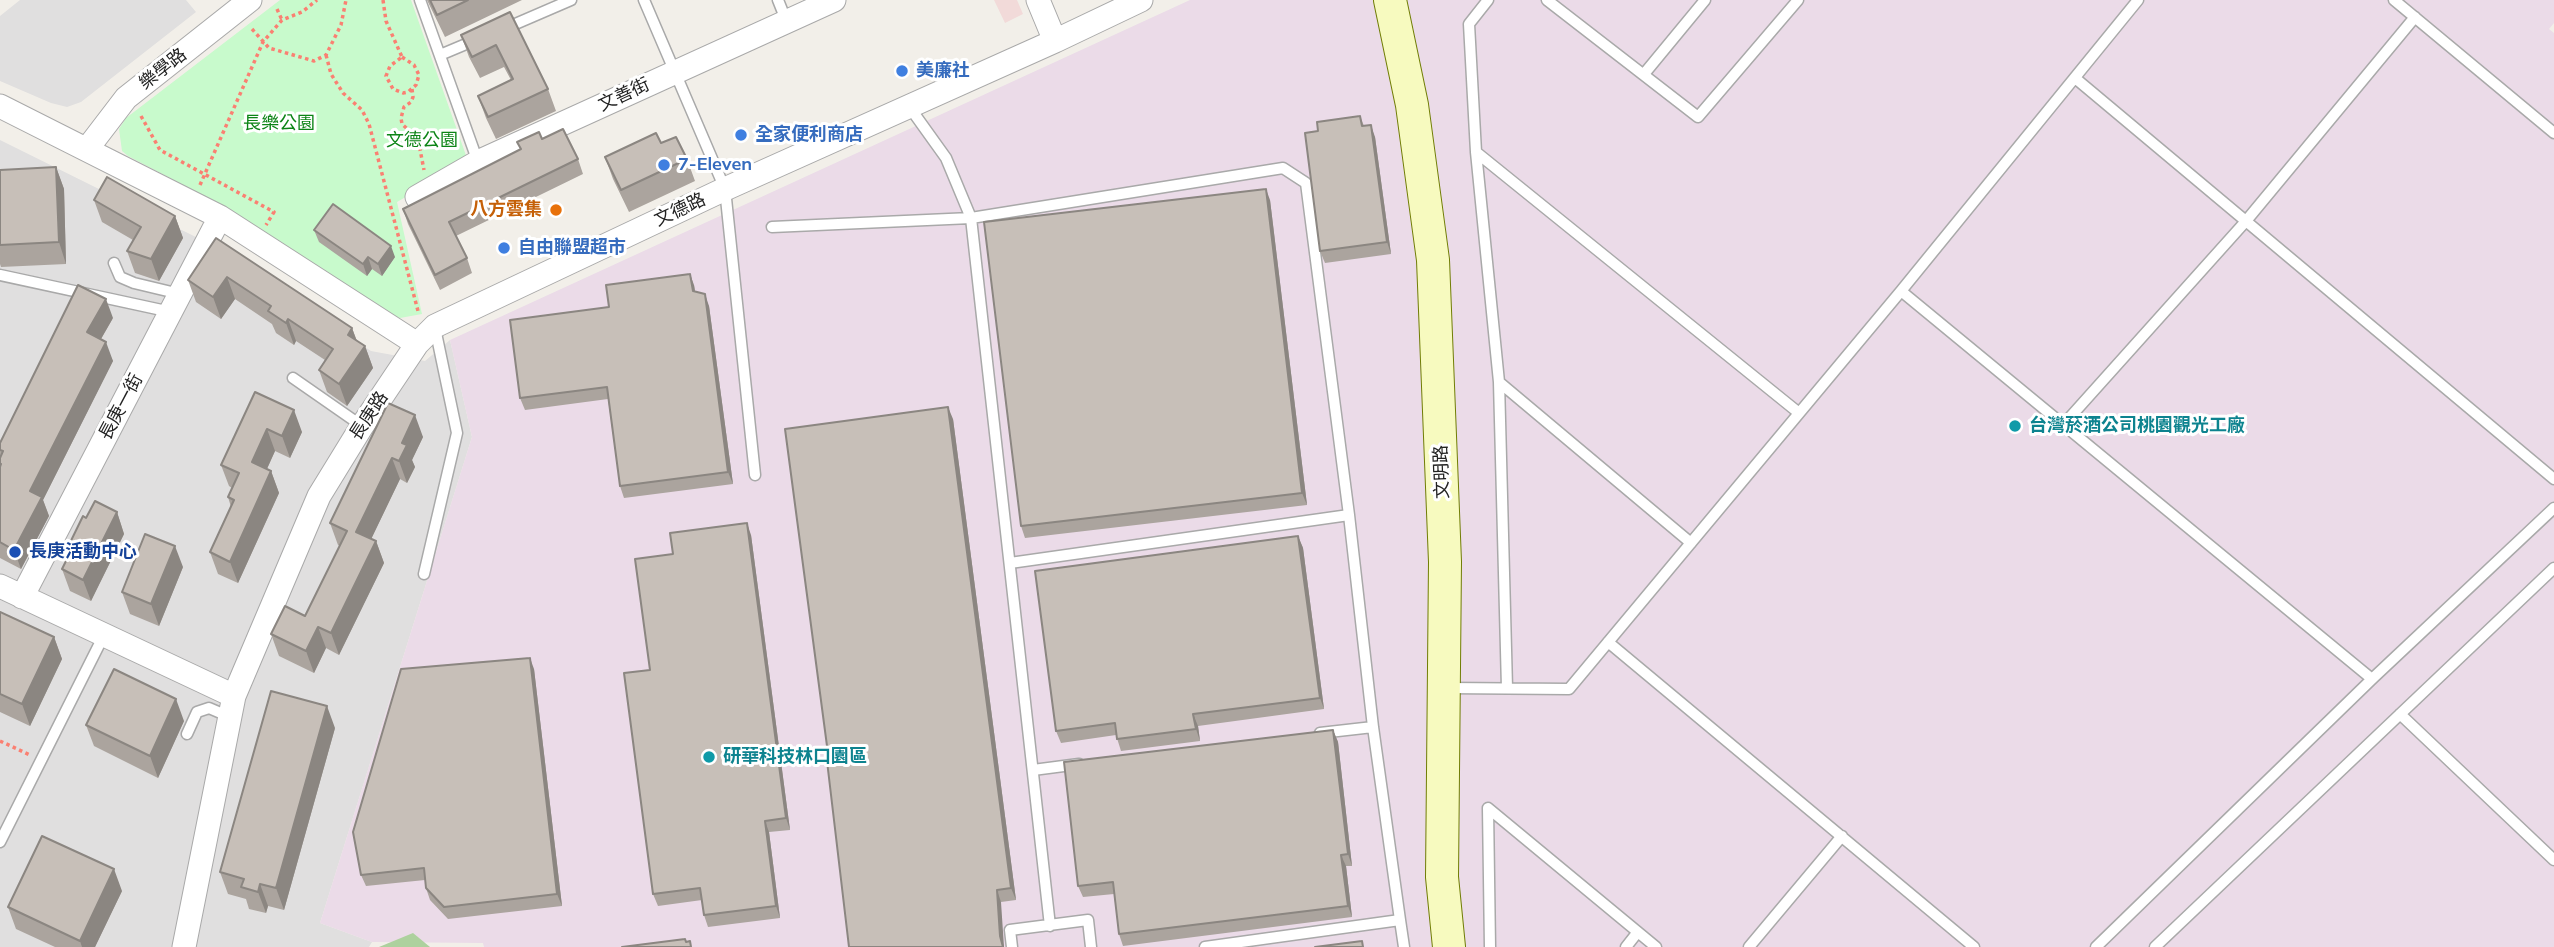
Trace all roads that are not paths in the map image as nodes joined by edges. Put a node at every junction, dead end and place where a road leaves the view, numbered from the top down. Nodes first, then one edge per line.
1 (250, 0) edge
2 (420, 0) edge
3 (571, 0) edge
4 (644, 0) edge
5 (834, 0) edge
6 (1038, 0) edge
7 (1141, 0) edge
8 (1390, 0) edge
9 (1488, 0) edge
10 (1547, 0) edge
11 (1705, 0) edge
12 (1798, 0) edge
13 (2138, 0) edge
14 (2394, 0) edge
15 (782, 10) edge
16 (2414, 17) junction
17 (499, 30) edge
18 (487, 35) edge
19 (1055, 41) junction
20 (440, 55) junction
21 (674, 72) junction
22 (1644, 74) junction
23 (2075, 78) junction
24 (908, 105) junction
25 (0, 106) edge
26 (2554, 133) edge
27 (87, 149) junction
28 (1476, 152) junction
29 (478, 162) junction
30 (725, 189) junction
31 (425, 192) road end
32 (220, 217) junction
33 (971, 218) junction
34 (2246, 221) junction
35 (772, 228) dead end
36 (114, 263) dead end
37 (0, 275) edge
38 (1901, 291) junction
39 (176, 303) junction
40 (426, 318) junction
41 (416, 344) junction
42 (293, 378) dead end
43 (1499, 382) junction
44 (1799, 413) junction
45 (2063, 425) junction
46 (362, 426) junction
47 (755, 475) dead end
48 (2554, 480) edge
49 (2554, 508) edge
50 (1349, 515) junction
51 (1691, 543) junction
52 (1010, 563) junction
53 (2554, 568) edge
54 (424, 575) dead end
55 (0, 586) edge
56 (22, 597) junction
57 (104, 635) junction
58 (1608, 642) junction
59 (2372, 679) junction
60 (1444, 688) junction
61 (1507, 688) junction
62 (232, 707) junction
63 (2400, 714) junction
64 (1373, 727) junction
65 (187, 733) dead end
66 (1305, 735) edge
67 (1088, 763) edge
68 (1033, 769) junction
69 (1842, 836) junction
70 (0, 842) edge
71 (2554, 860) edge
72 (1400, 920) junction
73 (1050, 926) junction
74 (1637, 933) junction
75 (184, 947) edge
76 (1012, 947) edge
77 (1091, 947) edge
78 (1205, 947) edge
79 (1404, 947) edge
80 (1449, 947) edge
81 (1490, 947) edge
82 (1626, 947) edge
83 (1656, 947) edge
84 (1749, 947) edge
85 (1974, 947) edge
86 (2096, 947) edge
87 (2155, 947) edge

1 - 27 street, 樂學路
2 - 20 lane
3 - 17 lane
4 - 21 lane
5 - 15 street, 文善街
6 - 19 street
7 - 19 street, 文德路
8 - 60 street, 文明路
9 - 28 lane
10 - 22 lane
11 - 22 lane
12 - 22 lane
13 - 23 lane
14 - 16 lane
15 - 21 street, 文善街
16 - 26 lane
16 - 34 lane
18 - 20 lane
19 - 24 street, 文德路
20 - 29 lane
21 - 29 street, 文善街
21 - 30 lane
23 - 34 lane
23 - 38 lane
24 - 30 street, 文德路
24 - 33 lane
25 - 27 street
27 - 32 street
28 - 43 lane
28 - 44 lane
29 - 31 street, 文善街
30 - 40 street, 文德路
30 - 47 lane
32 - 39 street, 長庚一街
32 - 41 street
33 - 35 lane
33 - 50 lane
33 - 52 lane
34 - 45 lane
34 - 48 lane
36 - 39 lane
37 - 39 lane
38 - 44 lane
38 - 45 lane
39 - 56 street, 長庚一街
40 - 41 street, 文德路
40 - 54 lane
41 - 46 street, 長庚路
42 - 46 lane
43 - 51 lane
43 - 61 lane
44 - 51 lane
45 - 59 lane
46 - 62 street, 長庚路
49 - 59 lane
50 - 52 lane
50 - 64 lane
51 - 58 lane
52 - 68 lane
53 - 63 lane
55 - 56 street
56 - 57 street
57 - 62 street
57 - 70 lane
58 - 61 lane
58 - 69 lane
59 - 86 lane
60 - 61 lane
60 - 80 street, 文明路
62 - 65 lane
62 - 75 street, 長庚路
63 - 71 lane
63 - 87 lane
64 - 66 lane
64 - 72 lane
67 - 68 lane
68 - 73 lane
69 - 84 lane
69 - 85 lane
72 - 78 lane
72 - 79 lane
73 - 76 lane
73 - 77 lane
74 - 81 lane
74 - 82 lane
74 - 83 lane

